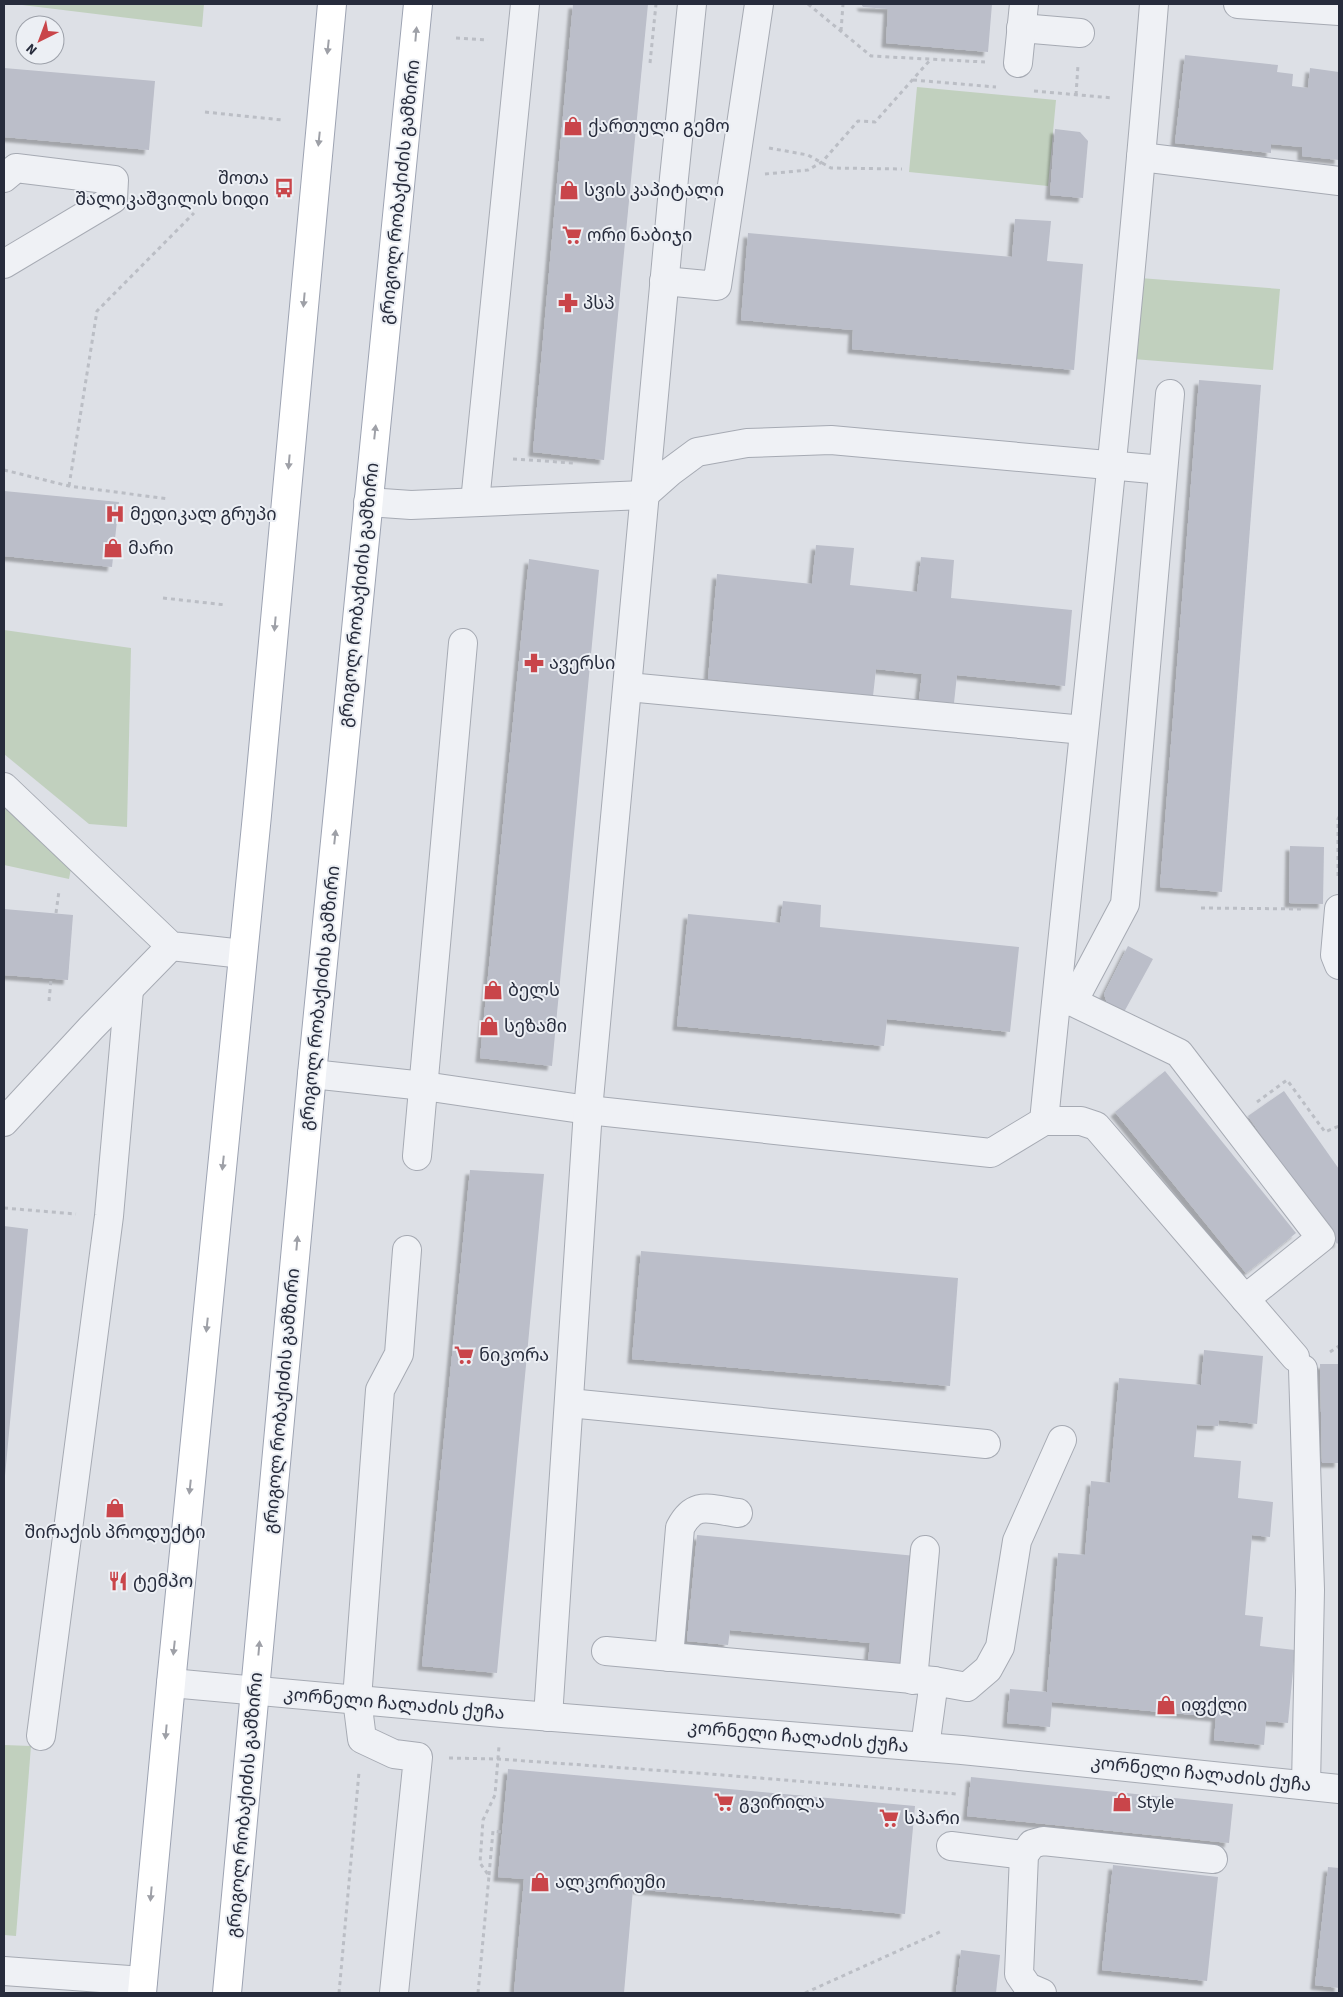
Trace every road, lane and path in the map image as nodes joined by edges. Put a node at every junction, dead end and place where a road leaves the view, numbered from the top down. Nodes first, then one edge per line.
1 (332, 4) edge
2 (418, 4) edge
3 (525, 4) edge
4 (692, 4) edge
5 (759, 4) edge
6 (808, 4) edge
7 (843, 4) edge
8 (1154, 4) edge
9 (1238, 4) edge
10 (1339, 11) edge
11 (1022, 16) edge
12 (841, 31) junction
13 (1080, 33) dead end
14 (931, 59) junction
15 (1018, 63) joint
16 (204, 112) dead end
17 (282, 120) dead end
18 (738, 142) junction
19 (1141, 157) junction
20 (822, 162) junction
21 (902, 169) dead end
22 (733, 177) junction
23 (4, 178) edge
24 (1339, 181) edge
25 (194, 213) dead end
26 (4, 264) edge
27 (664, 282) junction
28 (1170, 394) dead end
29 (479, 457) junction
30 (575, 463) dead end
31 (1111, 465) junction
32 (4, 470) edge
33 (1163, 470) junction
34 (69, 486) junction
35 (644, 495) junction
36 (169, 499) dead end
37 (368, 502) junction
38 (475, 502) junction
39 (163, 598) dead end
40 (226, 605) dead end
41 (463, 643) dead end
42 (628, 687) junction
43 (1084, 730) junction
44 (4, 787) edge
45 (1339, 817) edge
46 (59, 891) dead end
47 (1201, 908) dead end
48 (1298, 908) dead end
49 (1339, 910) edge
50 (56, 913) dead end
51 (171, 946) junction
52 (243, 954) junction
53 (1339, 965) edge
54 (51, 979) dead end
55 (129, 990) junction
56 (48, 1001) dead end
57 (1065, 1001) junction
58 (312, 1074) junction
59 (424, 1086) junction
60 (588, 1110) junction
61 (8, 1111) edge
62 (1231, 1120) junction
63 (1044, 1121) junction
64 (1339, 1126) edge
65 (417, 1156) dead end
66 (4, 1208) edge
67 (109, 1216) junction
68 (407, 1250) dead end
69 (1245, 1299) junction
70 (569, 1404) junction
71 (1062, 1440) dead end
72 (986, 1444) dead end
73 (738, 1513) dead end
74 (925, 1550) dead end
75 (606, 1651) dead end
76 (669, 1657) junction
77 (923, 1680) junction
78 (171, 1683) junction
79 (255, 1692) junction
80 (357, 1699) junction
81 (502, 1713) junction
82 (548, 1717) junction
83 (41, 1736) dead end
84 (362, 1739) junction
85 (925, 1747) junction
86 (418, 1757) junction
87 (498, 1759) junction
88 (1306, 1785) junction
89 (1339, 1789) edge
90 (957, 1794) dead end
91 (502, 1832) dead end
92 (951, 1846) dead end
93 (1024, 1855) junction
94 (1213, 1859) dead end
95 (489, 1876) junction
96 (942, 1931) dead end
97 (4, 1971) edge
98 (142, 1987) edge
99 (227, 1993) edge
100 (340, 1993) edge
101 (394, 1993) edge
102 (478, 1993) edge
103 (805, 1993) edge
104 (1042, 1993) edge

1 -> 52 main road
37 -> 2 main road, გრიგოლ რობაქიძის გამზირი
3 - 29 street
4 - 27 street
5 - 18 street
6 - 12 path
7 - 12 path
8 - 19 street
9 - 10 street
11 - 13 street
11 - 15 street
12 - 14 path
14 - 15 path
14 - 20 path
16 - 17 path
18 - 20 path
18 - 22 street
19 - 24 street
19 - 31 street
20 - 21 path
20 - 22 path
22 - 27 street
23 - 26 street
25 - 34 path
27 - 35 street
28 - 33 street
29 - 30 path
29 - 38 street
31 - 33 street
31 - 35 street
31 - 43 street
32 - 34 path
33 - 57 street
34 - 36 path
35 - 38 street
35 - 42 street
37 - 38 street
58 -> 37 main road, გრიგოლ რობაქიძის გამზირი
39 - 40 path
41 - 59 street
42 - 43 street
42 - 60 street
43 - 57 street
44 - 51 street
45 - 49 path
46 - 50 path
47 - 48 path
49 - 53 street
51 - 52 street
51 - 55 street
52 -> 78 main road
54 - 56 path
55 - 61 street
55 - 67 street
57 - 62 street
57 - 63 street
58 - 59 street
79 -> 58 main road, გრიგოლ რობაქიძის გამზირი
59 - 60 street
59 - 65 street
60 - 63 street
60 - 70 street
62 - 64 path
62 - 69 street
63 - 69 street
66 - 67 path
67 - 83 street
68 - 80 street
69 - 88 street
70 - 72 street
70 - 82 street
71 - 77 street
73 - 76 street
74 - 77 street
75 - 76 street
76 - 77 street
77 - 85 street
78 - 79 street, კორნელი ჩალაძის ქუჩა
78 -> 98 main road
79 - 80 street, კორნელი ჩალაძის ქუჩა
79 - 99 main road, გრიგოლ რობაქიძის გამზირი
80 - 81 street, კორნელი ჩალაძის ქუჩა
80 - 84 street
81 - 82 street, კორნელი ჩალაძის ქუჩა
81 - 87 path
82 - 85 street, კორნელი ჩალაძის ქუჩა
84 - 86 street
84 - 100 path
85 - 88 street, კორნელი ჩალაძის ქუჩა
86 - 87 path
86 - 101 street
87 - 90 path
87 - 95 path
88 - 89 street, კორნელი ჩალაძის ქუჩა
91 - 95 path
92 - 93 street
93 - 94 street
93 - 104 street
95 - 102 path
96 - 103 path
97 - 98 street

